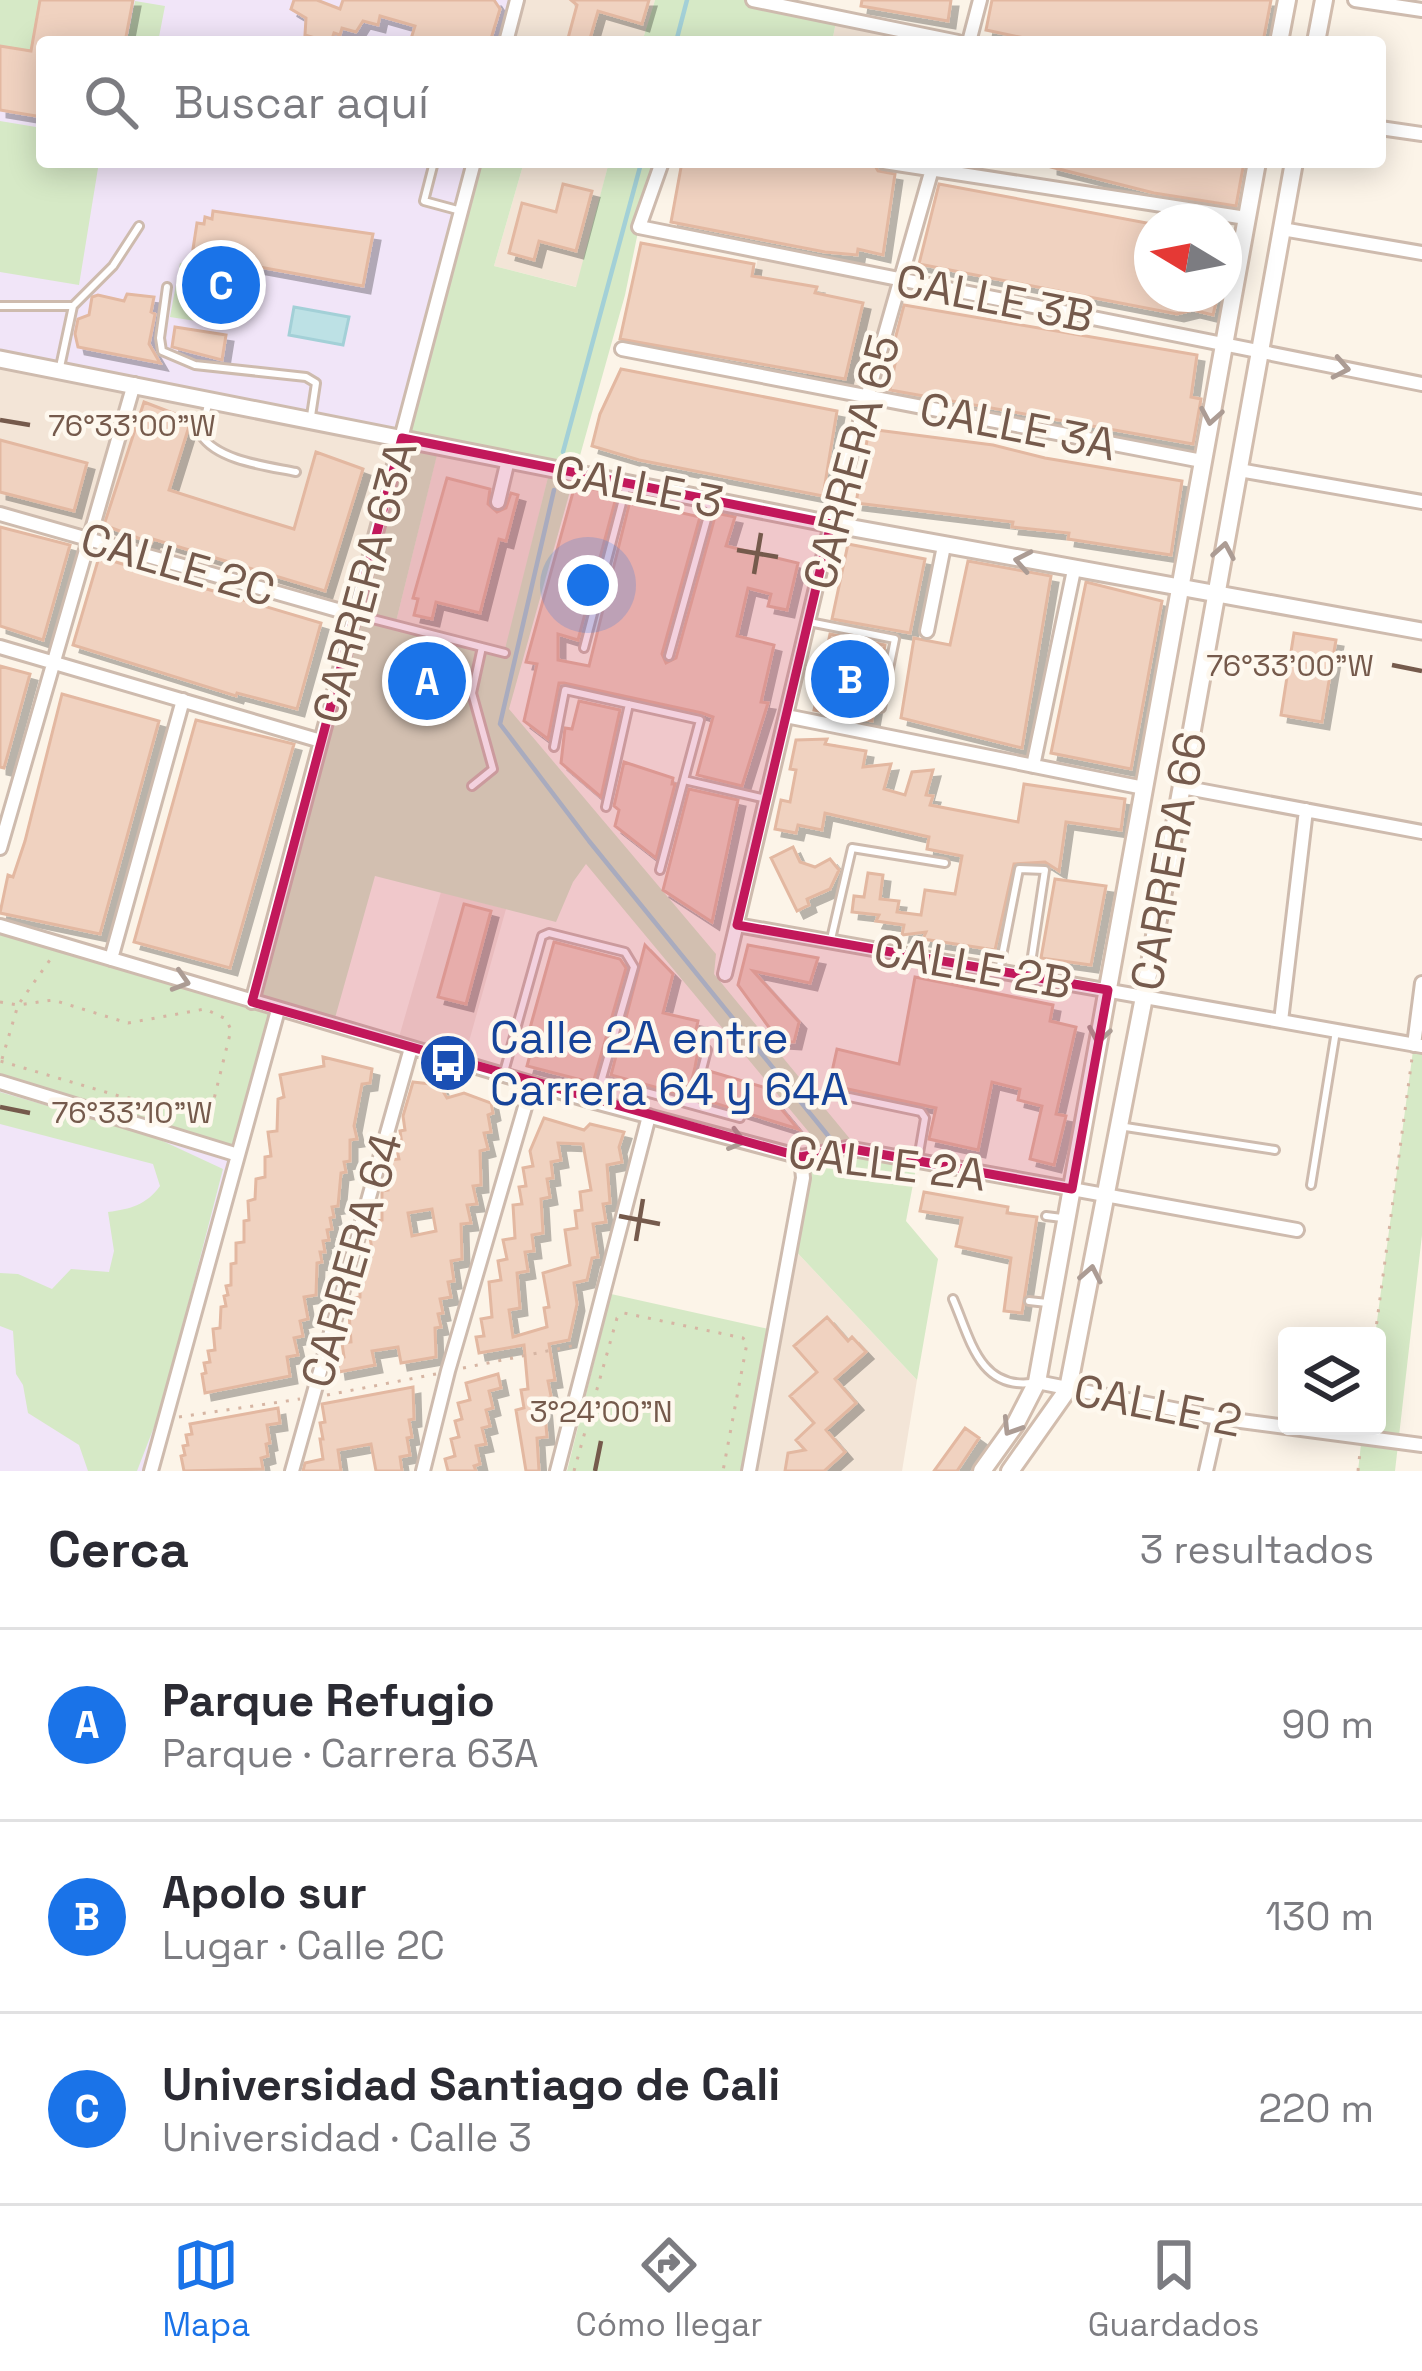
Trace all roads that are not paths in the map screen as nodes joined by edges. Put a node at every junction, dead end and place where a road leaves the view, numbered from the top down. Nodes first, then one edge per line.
1 (517, 0) edge
2 (753, 0) edge
3 (980, 0) edge
4 (1287, 0) edge
5 (1324, 0) edge
6 (1355, 0) edge
7 (1422, 9) edge
8 (508, 36) edge
9 (929, 36) edge
10 (970, 36) edge
11 (1280, 36) edge
12 (1317, 36) edge
13 (1386, 129) edge
14 (1422, 134) edge
15 (432, 168) edge
16 (472, 168) edge
17 (660, 168) edge
18 (933, 168) edge
19 (939, 168) edge
20 (1256, 168) edge
21 (1293, 168) edge
22 (461, 211) junction
23 (1246, 218) junction
24 (139, 226) dead end
25 (1282, 230) junction
26 (1422, 253) edge
27 (901, 279) junction
28 (167, 287) dead end
29 (73, 305) junction
30 (0, 306) edge
31 (1224, 344) junction
32 (622, 349) dead end
33 (1260, 352) junction
34 (0, 359) edge
35 (59, 370) junction
36 (134, 383) junction
37 (1422, 384) edge
38 (867, 397) junction
39 (209, 399) junction
40 (310, 420) junction
41 (402, 439) junction
42 (508, 460) junction
43 (1202, 461) junction
44 (1239, 470) junction
45 (296, 472) dead end
46 (627, 484) junction
47 (712, 501) junction
48 (497, 502) dead end
49 (1422, 502) edge
50 (0, 514) edge
51 (830, 524) junction
52 (89, 539) junction
53 (944, 546) junction
54 (1074, 570) junction
55 (1180, 589) junction
56 (1216, 596) junction
57 (355, 615) junction
58 (809, 622) junction
59 (927, 631) dead end
60 (1422, 631) edge
61 (0, 647) edge
62 (482, 647) junction
63 (584, 648) dead end
64 (505, 653) dead end
65 (669, 656) dead end
66 (55, 663) junction
67 (183, 700) junction
68 (629, 704) junction
69 (880, 708) dead end
70 (786, 716) junction
71 (321, 741) junction
72 (554, 747) dead end
73 (1033, 766) junction
74 (684, 780) junction
75 (472, 786) dead end
76 (1182, 787) junction
77 (1144, 788) junction
78 (766, 800) junction
79 (606, 807) dead end
80 (1306, 810) junction
81 (1422, 832) edge
82 (0, 848) edge
83 (945, 863) dead end
84 (660, 870) dead end
85 (736, 925) junction
86 (0, 926) edge
87 (830, 941) junction
88 (111, 959) junction
89 (999, 971) junction
90 (725, 974) dead end
91 (1029, 976) junction
92 (1422, 983) edge
93 (1108, 990) junction
94 (1144, 997) junction
95 (252, 1002) junction
96 (278, 1010) junction
97 (1281, 1021) junction
98 (1336, 1031) junction
99 (1418, 1045) edge
100 (411, 1048) junction
101 (707, 1050) dead end
102 (503, 1075) junction
103 (602, 1080) junction
104 (0, 1082) edge
105 (532, 1083) junction
106 (849, 1097) dead end
107 (595, 1102) junction
108 (693, 1104) junction
109 (649, 1116) junction
110 (740, 1118) dead end
111 (1119, 1126) junction
112 (1276, 1150) dead end
113 (238, 1155) junction
114 (800, 1157) junction
115 (917, 1162) junction
116 (1311, 1185) dead end
117 (1072, 1190) junction
118 (1106, 1196) junction
119 (1046, 1216) dead end
120 (1066, 1219) junction
121 (1297, 1230) dead end
122 (953, 1299) dead end
123 (1029, 1301) dead end
124 (1051, 1304) junction
125 (1037, 1382) junction
126 (1069, 1389) junction
127 (1218, 1418) junction
128 (1422, 1445) edge
129 (151, 1471) edge
130 (292, 1471) edge
131 (423, 1471) edge
132 (557, 1471) edge
133 (749, 1471) edge
134 (982, 1471) edge
135 (1010, 1471) edge
136 (1206, 1471) edge

1 - 8 street
2 - 9 street
3 - 10 street
4 - 11 main road
5 - 12 main road
6 - 7 street
13 - 14 street
15 - 22 lane
16 - 22 street, CARRERA 63A
17 - 27 street, CALLE 3B
18 - 27 street, CARRERA 65
19 - 23 street
20 - 23 main road, CARRERA 66
21 - 25 main road, CARRERA 66
22 - 41 street, CARRERA 63A
23 - 31 main road, CARRERA 66
24 - 29 lane
25 - 26 street
25 - 33 main road, CARRERA 66
27 - 31 street, CALLE 3B
27 - 38 street, CARRERA 65
28 - 40 lane
29 - 30 lane
29 - 35 lane
31 - 33 street, CALLE 3B
31 -> 43 main road, CARRERA 66
32 - 38 street, CALLE 3A
33 -> 37 street, CALLE 3B
33 - 44 main road, CARRERA 66
34 - 35 street, CALLE 3
35 - 36 street, CALLE 3
36 - 39 street, CALLE 3
36 - 52 street
38 - 43 street, CALLE 3A
38 - 51 street, CARRERA 65
39 - 40 street, CALLE 3
39 - 45 lane
40 - 41 street, CALLE 3
41 - 42 street, CALLE 3
41 - 57 street, CARRERA 63A
42 - 46 street, CALLE 3
42 - 48 street
43 - 55 main road, CARRERA 66
44 - 49 street
56 -> 44 main road, CARRERA 66
46 - 47 street, CALLE 3
46 - 63 lane
47 - 51 street, CALLE 3
47 - 65 lane
50 - 52 street, CALLE 2C
51 - 53 street, CALLE 3
51 - 58 street, CARRERA 65
52 - 57 street, CALLE 2C
52 - 66 street
54 -> 53 street, CALLE 3
53 - 59 street
54 - 55 street, CALLE 3
54 - 73 street
55 - 56 street, CALLE 3
55 - 77 main road, CARRERA 66
56 - 60 street, CALLE 3
56 - 76 main road, CARRERA 66
57 - 62 lane
57 - 71 street, CARRERA 63A
58 - 69 lane
58 - 70 street, CARRERA 65
61 - 66 street
62 - 64 lane
62 - 75 lane
66 - 67 street
66 - 82 street
67 - 71 street
67 - 88 street
68 - 72 lane
68 - 74 lane
68 - 79 lane
70 - 73 street
70 - 78 street, CARRERA 65
71 - 95 street, CARRERA 63A
73 - 77 street
74 - 78 lane
74 - 84 lane
76 - 80 street
76 - 94 main road, CARRERA 66
77 - 93 main road, CARRERA 66
78 - 85 street, CARRERA 65
80 - 81 street
80 - 97 street
83 - 87 lane
85 - 87 street, CALLE 2B
85 - 90 street, CARRERA 65
86 - 88 street, CALLE 2A
87 - 89 street, CALLE 2B
88 -> 95 street, CALLE 2A
89 - 91 street, CALLE 2B
89 - 91 lane
91 - 93 street, CALLE 2B
92 - 99 street
93 - 94 street, CALLE 2B
93 -> 117 main road, CARRERA 66
94 - 97 street, CALLE 2B
94 - 111 main road, CARRERA 66
95 - 96 street, CALLE 2A
96 - 100 street, CALLE 2A
96 - 113 street
97 - 98 street, CALLE 2B
98 - 99 street, CALLE 2B
98 - 116 lane
100 - 102 street, CALLE 2A
100 - 130 street, CARRERA 64
101 - 108 lane
102 - 103 lane
102 - 105 street, CALLE 2A
103 - 107 lane
103 - 108 lane
104 - 113 street
105 - 107 street, CALLE 2A
105 - 131 street
106 - 115 lane
107 - 109 street, CALLE 2A
108 - 110 lane
109 -> 114 street, CALLE 2A
109 - 132 street
111 - 112 lane
111 - 118 main road, CARRERA 66
113 - 129 street
114 - 115 street, CALLE 2A
114 - 133 street
115 - 117 street, CALLE 2A
117 - 118 street, CALLE 2A
117 - 120 main road, CARRERA 66
118 - 121 street, CALLE 2A
126 -> 118 main road, CARRERA 66
119 - 120 lane
120 - 124 main road, CARRERA 66
122 - 125 lane
123 - 124 lane
124 - 125 main road, CARRERA 66
125 - 126 street, CALLE 2
125 -> 134 main road, CARRERA 66
126 - 127 street, CALLE 2
126 - 135 main road, CARRERA 66
127 - 128 street, CALLE 2
127 - 136 street

